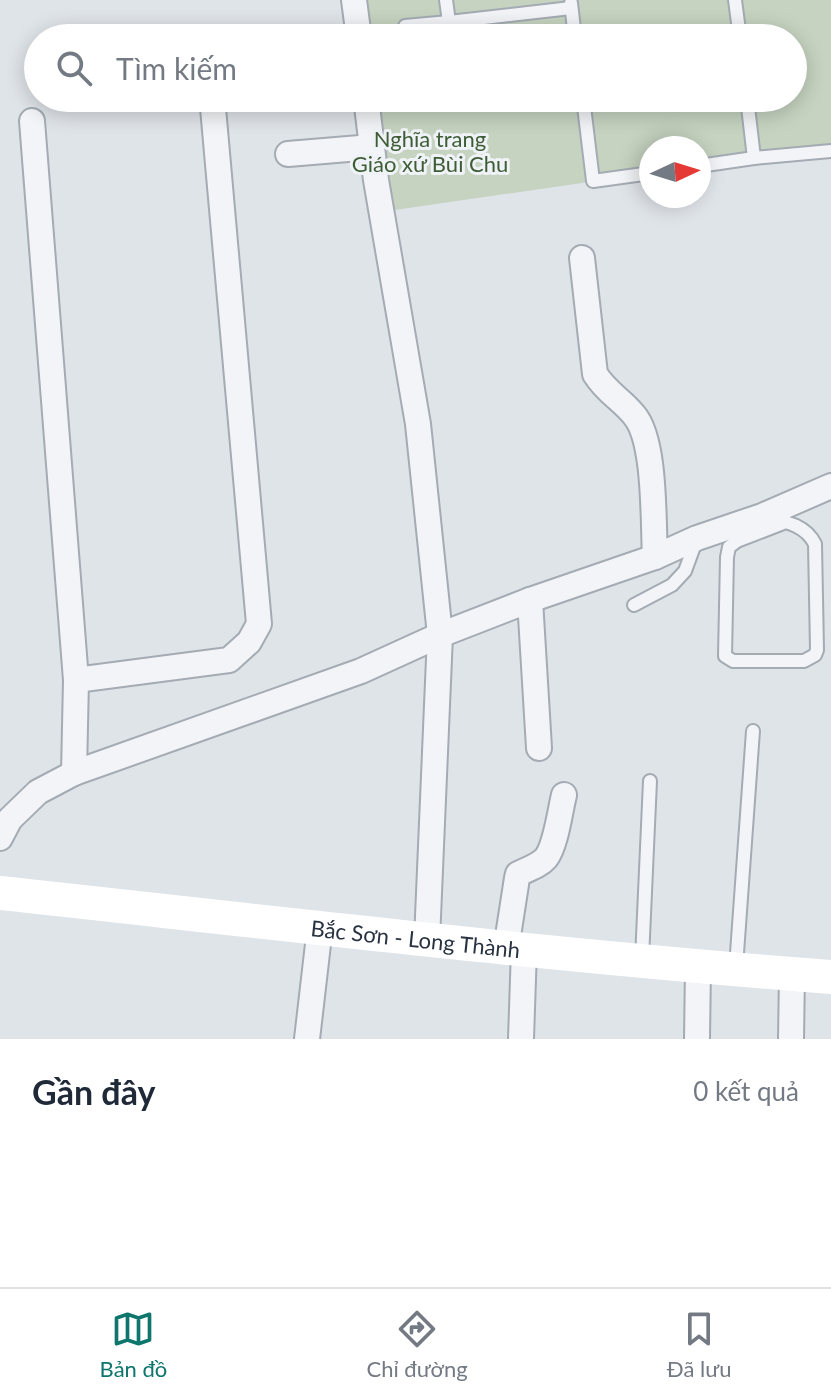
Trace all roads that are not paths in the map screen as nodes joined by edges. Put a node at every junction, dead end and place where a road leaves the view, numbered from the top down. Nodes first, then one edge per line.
1 (354, 0) edge
2 (446, 0) edge
3 (735, 0) edge
4 (571, 4) edge
5 (449, 22) junction
6 (357, 24) edge
7 (427, 24) edge
8 (573, 24) edge
9 (738, 24) edge
10 (213, 112) edge
11 (368, 112) edge
12 (585, 112) edge
13 (749, 112) edge
14 (32, 121) dead end
15 (372, 147) junction
16 (831, 151) edge
17 (288, 154) dead end
18 (754, 158) junction
19 (711, 164) edge
20 (639, 175) edge
21 (582, 258) dead end
22 (831, 486) edge
23 (762, 516) junction
24 (786, 522) junction
25 (697, 538) junction
26 (655, 557) junction
27 (530, 600) junction
28 (634, 605) dead end
29 (440, 635) junction
30 (76, 680) junction
31 (753, 731) dead end
32 (539, 748) dead end
33 (74, 773) junction
34 (650, 781) dead end
35 (564, 795) dead end
36 (0, 838) edge
37 (0, 893) edge
38 (320, 927) junction
39 (427, 940) junction
40 (515, 949) junction
41 (641, 962) junction
42 (698, 968) junction
43 (736, 969) junction
44 (792, 974) junction
45 (831, 977) edge
46 (307, 1039) edge
47 (521, 1039) edge
48 (697, 1039) edge
49 (791, 1039) edge

1 - 6 street
2 - 5 lane
3 - 9 lane
4 - 5 lane
4 - 8 lane
5 - 7 lane
10 - 30 street
11 - 15 street
12 - 20 lane
13 - 18 lane
14 - 30 street
15 - 17 street
15 - 29 street
16 - 18 lane
18 - 19 lane
21 - 26 street
22 - 23 street
23 - 24 lane
23 - 25 street
24 - 24 lane
25 - 26 street
25 - 28 lane
26 - 27 street
27 - 29 street
27 - 32 street
29 - 33 street
29 - 39 street
30 - 33 street
31 - 43 lane
33 - 36 street
34 - 41 lane
35 - 40 street
37 - 38 main road, Bắc Sơn - Long Thành
38 - 39 main road, Bắc Sơn - Long Thành
38 - 46 street
39 - 40 main road, Bắc Sơn - Long Thành
40 - 41 main road, Bắc Sơn - Long Thành
40 - 47 street
41 - 42 main road, Bắc Sơn - Long Thành
42 - 43 main road, Bắc Sơn - Long Thành
42 - 48 street
43 - 44 main road, Bắc Sơn - Long Thành
44 - 45 main road, Bắc Sơn - Long Thành
44 - 49 street

